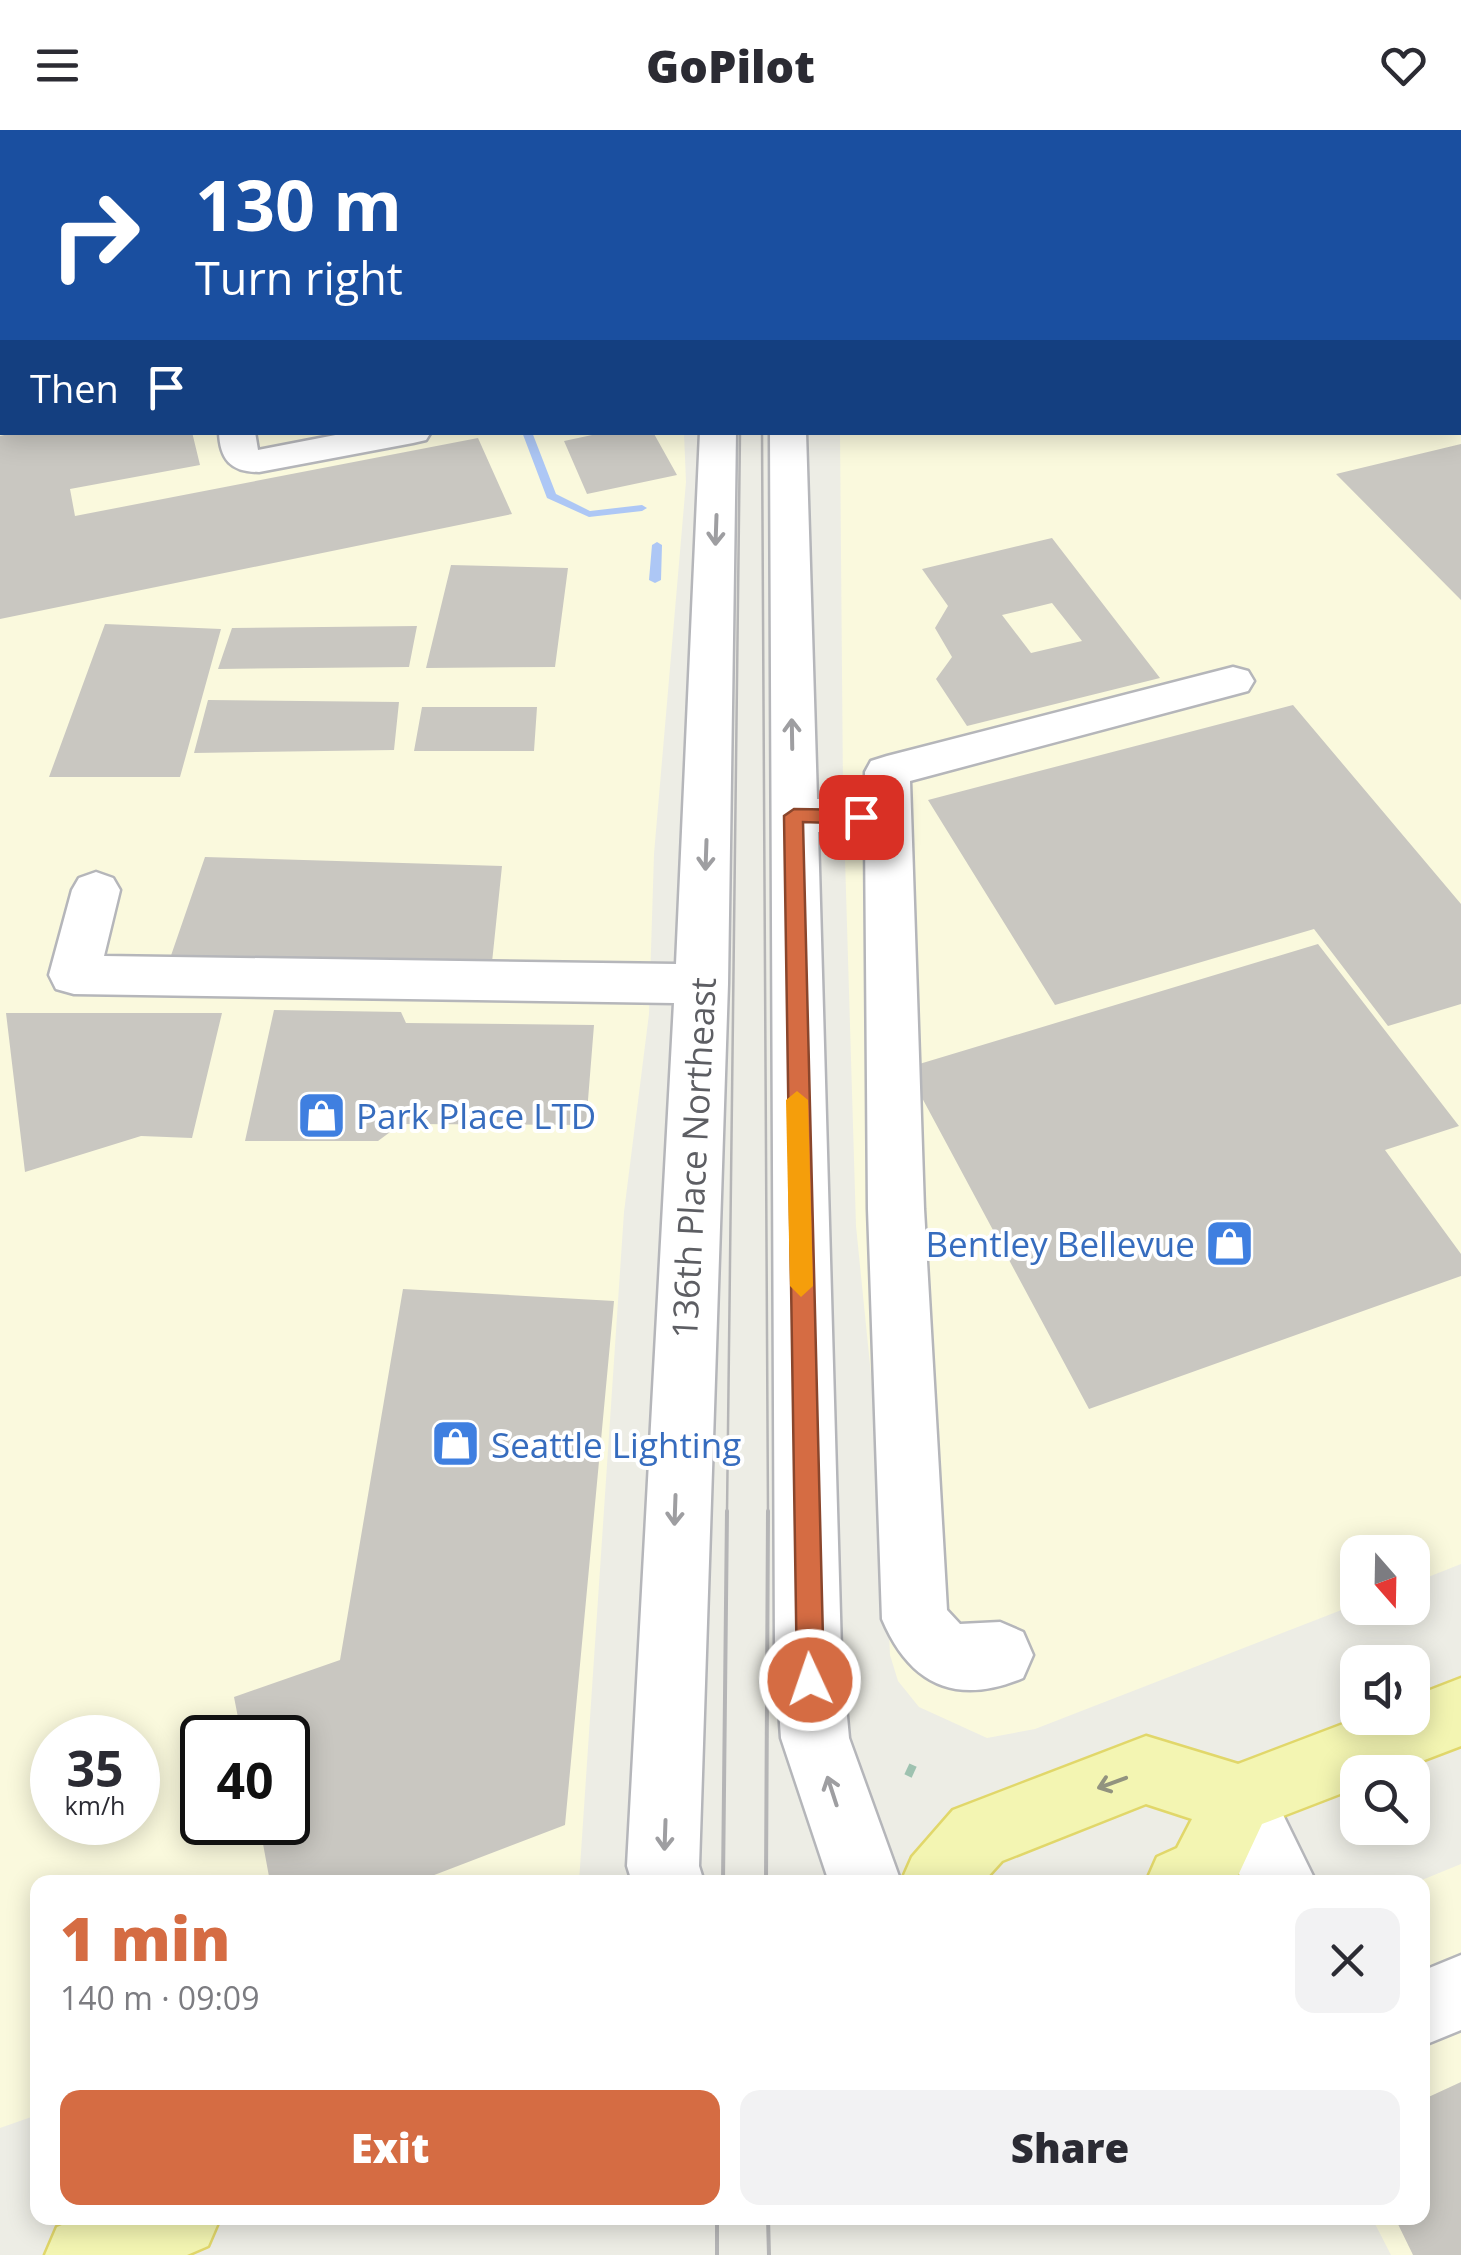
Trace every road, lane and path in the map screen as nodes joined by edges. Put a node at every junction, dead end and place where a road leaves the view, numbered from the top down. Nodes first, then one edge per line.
1 (237, 435) edge
2 (718, 435) edge
3 (788, 435) edge
4 (364, 438) edge
5 (1233, 681) dead end
6 (794, 816) junction
7 (888, 817) junction
8 (96, 890) dead end
9 (703, 984) junction
10 (1000, 1655) dead end
11 (1461, 1712) edge
12 (914, 1763) dead end
13 (908, 1776) dead end
14 (1238, 1799) junction
15 (666, 1875) edge
16 (863, 1875) edge
17 (942, 1875) edge
18 (1200, 1875) edge
19 (1276, 1875) edge
20 (1461, 1992) edge
21 (1430, 2006) edge
22 (162, 2225) edge
23 (84, 2255) edge

1 - 4 street
2 -> 9 street, 136th Place Northeast
6 -> 3 street
5 - 7 street
6 - 7 street
16 -> 6 street
7 - 10 street
8 - 9 street
9 -> 15 street, 136th Place Northeast
11 - 14 main road
12 - 13 path
14 -> 17 main road
14 - 18 main road
14 - 19 street
20 - 21 street
22 - 23 main road

